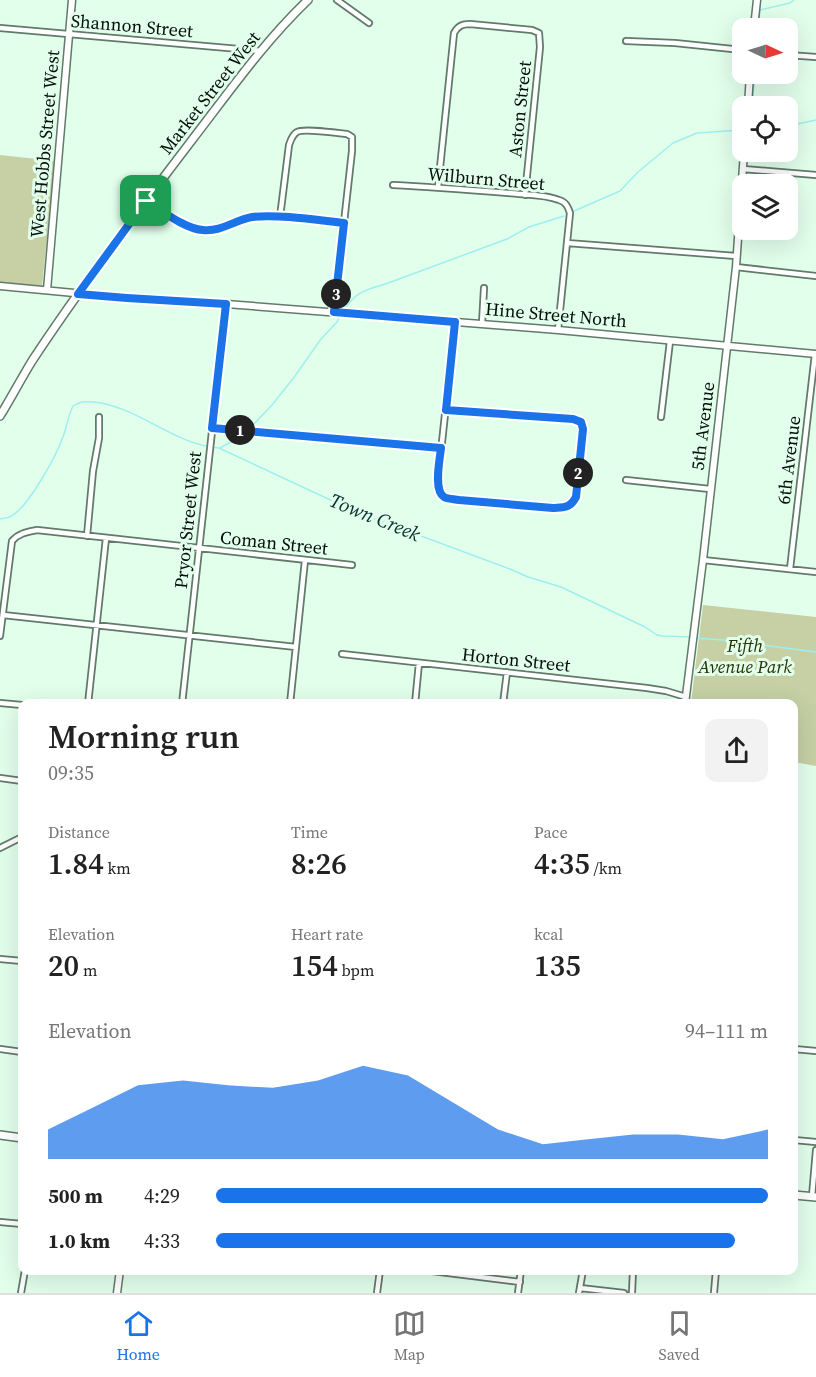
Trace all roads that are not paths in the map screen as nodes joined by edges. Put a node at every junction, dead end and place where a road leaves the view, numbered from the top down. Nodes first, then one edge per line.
1 (72, 0) edge
2 (308, 0) edge
3 (337, 0) edge
4 (757, 0) edge
5 (755, 18) edge
6 (369, 23) dead end
7 (0, 28) edge
8 (70, 34) junction
9 (626, 41) dead end
10 (732, 49) edge
11 (261, 51) junction
12 (798, 56) edge
13 (816, 57) edge
14 (743, 162) edge
15 (742, 169) junction
16 (816, 175) edge
17 (393, 185) dead end
18 (438, 187) junction
19 (525, 195) junction
20 (146, 201) junction
21 (280, 217) junction
22 (344, 223) junction
23 (567, 243) junction
24 (736, 256) junction
25 (736, 267) junction
26 (816, 276) edge
27 (0, 286) edge
28 (484, 288) dead end
29 (47, 291) junction
30 (78, 294) junction
31 (226, 304) junction
32 (334, 312) junction
33 (455, 322) junction
34 (482, 324) junction
35 (558, 330) junction
36 (670, 341) junction
37 (727, 346) junction
38 (815, 354) edge
39 (446, 410) junction
40 (0, 416) edge
41 (99, 417) dead end
42 (661, 417) dead end
43 (212, 428) junction
44 (441, 448) junction
45 (626, 480) dead end
46 (710, 489) junction
47 (87, 536) junction
48 (106, 538) junction
49 (200, 548) junction
50 (305, 560) junction
51 (703, 560) junction
52 (352, 565) dead end
53 (790, 569) junction
54 (816, 572) edge
55 (3, 615) junction
56 (97, 625) junction
57 (0, 636) edge
58 (190, 636) junction
59 (296, 647) junction
60 (342, 654) dead end
61 (419, 663) junction
62 (507, 672) junction
63 (89, 699) edge
64 (183, 699) edge
65 (291, 699) edge
66 (415, 699) edge
67 (504, 699) edge
68 (684, 699) edge
69 (686, 699) edge
70 (0, 703) edge
71 (18, 705) edge
72 (0, 778) edge
73 (18, 780) edge
74 (18, 839) edge
75 (0, 848) edge
76 (0, 959) edge
77 (18, 961) edge
78 (0, 1049) edge
79 (798, 1049) edge
80 (18, 1051) edge
81 (816, 1051) edge
82 (0, 1135) edge
83 (18, 1137) edge
84 (798, 1140) edge
85 (816, 1142) edge
86 (816, 1150) edge
87 (798, 1195) edge
88 (814, 1197) edge
89 (0, 1222) edge
90 (18, 1224) edge
91 (24, 1275) edge
92 (119, 1275) edge
93 (379, 1275) edge
94 (464, 1275) edge
95 (521, 1275) edge
96 (582, 1275) edge
97 (633, 1275) edge
98 (716, 1275) edge
99 (520, 1282) junction
100 (580, 1290) edge
101 (21, 1293) edge
102 (117, 1293) edge
103 (377, 1293) edge
104 (518, 1293) edge
105 (624, 1293) edge
106 (632, 1293) edge
107 (714, 1293) edge

1 - 8 street, West Hobbs Street West
2 - 11 main road, Market Street West
3 - 6 street
4 - 5 street
7 - 8 street, Shannon Street
8 - 11 street, Shannon Street
8 - 29 street, West Hobbs Street West
9 - 10 street
11 - 20 main road, Market Street West
12 - 13 street
14 - 15 street, 5th Avenue
15 - 16 street
15 - 24 street, 5th Avenue
17 - 18 street, Wilburn Street
18 - 19 street, Wilburn Street
18 - 19 street, Aston Street
19 - 23 street, Wilburn Street
20 - 21 street
20 - 30 main road, Market Street West
21 - 22 street
21 - 22 street
22 - 32 street
23 - 24 street
23 - 35 street
24 - 25 street, 5th Avenue
25 - 26 street
25 - 37 street, 5th Avenue
27 - 29 street, Hine Street North
28 - 34 street
29 - 30 street, Hine Street North
30 - 31 street, Hine Street North
30 - 40 main road, Market Street West
31 - 32 street, Hine Street North
31 - 43 street, Pryor Street West
32 - 33 street, Hine Street North
33 - 34 street, Hine Street North
33 - 39 street
34 - 35 street, Hine Street North
35 - 36 street, Hine Street North
36 - 37 street, Hine Street North
36 - 42 street
37 - 38 street, Hine Street North
37 - 46 street, 5th Avenue
38 - 53 street, 6th Avenue
39 - 44 street
39 - 44 street
41 - 47 street
43 - 44 street
43 - 49 street, Pryor Street West
45 - 46 street
46 - 51 street, 5th Avenue
47 - 48 street, Coman Street
47 - 55 street, Coman Street
48 - 49 street, Coman Street
48 - 56 street
49 - 50 street, Coman Street
49 - 58 street, Pryor Street West
50 - 52 street, Coman Street
50 - 59 street
51 - 53 street
51 - 69 street, 5th Avenue
53 - 54 street
55 - 56 street
55 - 57 street
56 - 58 street
56 - 63 street
58 - 59 street
58 - 64 street, Pryor Street West
59 - 65 street
60 - 61 street, Horton Street
61 - 62 street, Horton Street
61 - 66 street
62 - 67 street
62 - 68 street, Horton Street
70 - 71 street
72 - 73 street
74 - 75 street
76 - 77 street
78 - 80 street
79 - 81 street
82 - 83 main road
84 - 85 street
86 - 88 street
87 - 88 main road
89 - 90 street
91 - 101 street
92 - 102 street
93 - 103 street
94 - 99 street
95 - 99 street
96 - 100 street
97 - 106 street
98 - 107 street
99 - 104 street
100 - 105 street

